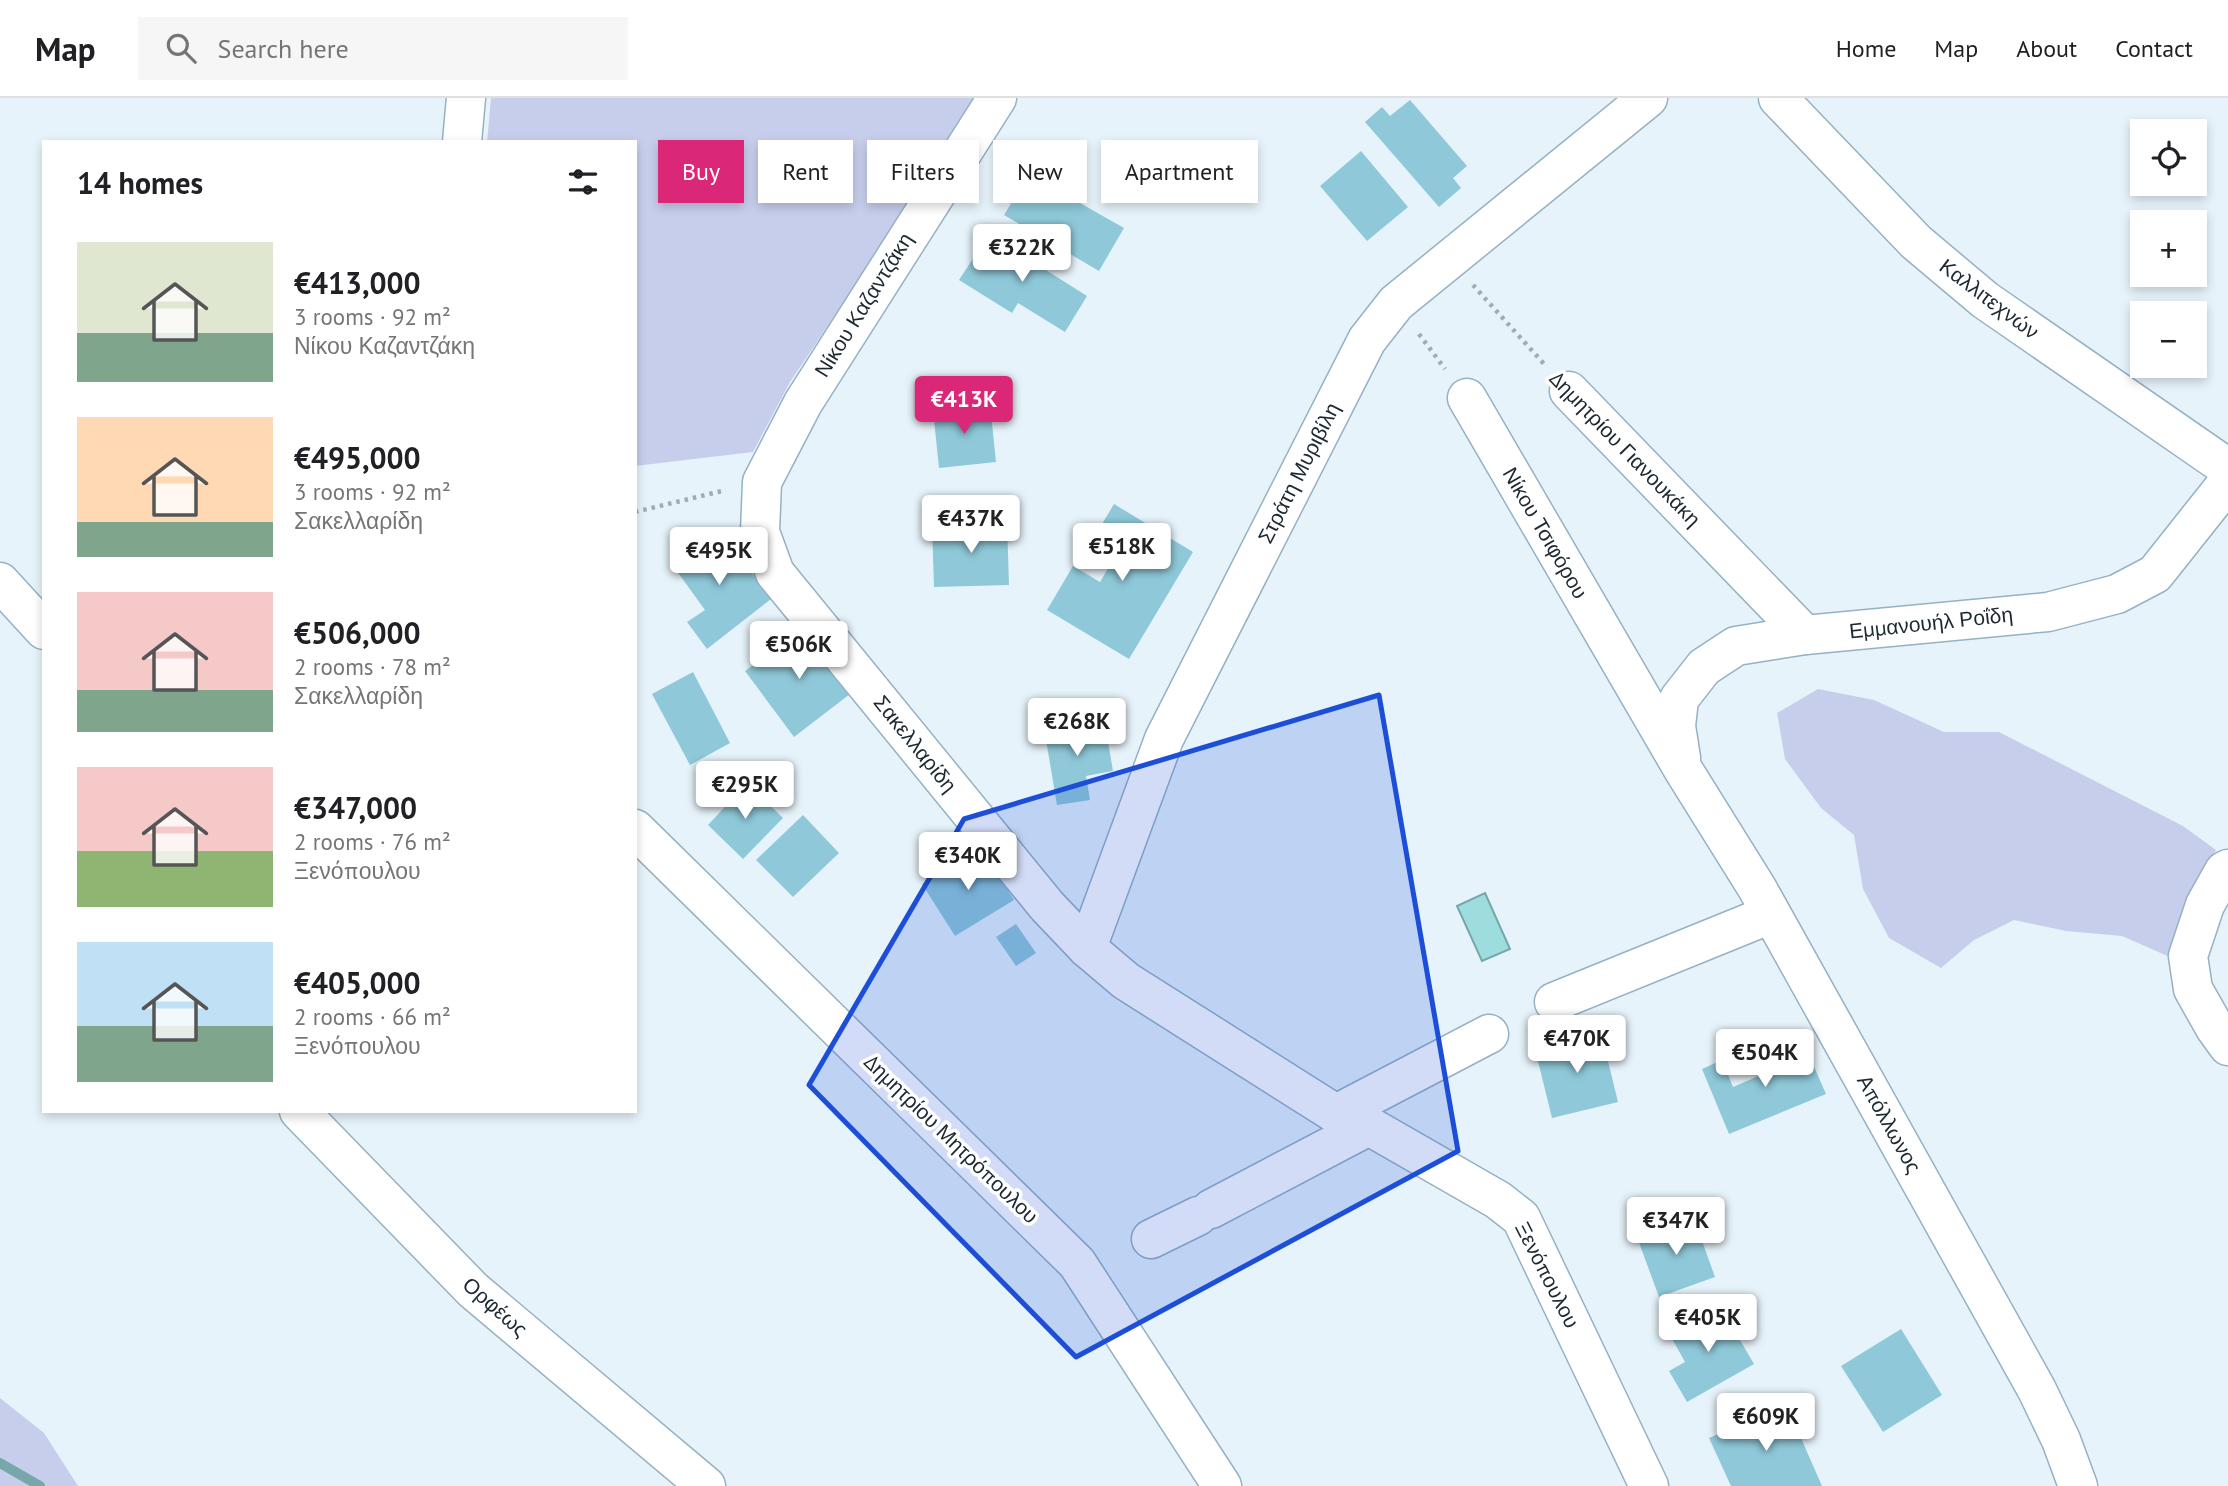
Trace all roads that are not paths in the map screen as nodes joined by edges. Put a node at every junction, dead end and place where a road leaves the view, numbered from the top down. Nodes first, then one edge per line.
1 (466, 98) edge
2 (997, 98) edge
3 (1648, 98) edge
4 (1778, 98) edge
5 (461, 140) edge
6 (1569, 391) road end
7 (1466, 398) road end
8 (2228, 468) edge
9 (762, 482) joint
10 (2228, 482) edge
11 (0, 582) edge
12 (42, 628) edge
13 (1805, 635) junction
14 (1684, 771) junction
15 (637, 831) edge
16 (2228, 870) edge
17 (1771, 914) junction
18 (1087, 948) junction
19 (1554, 1002) dead end
20 (1489, 1034) dead end
21 (2228, 1046) edge
22 (301, 1113) edge
23 (1352, 1120) junction
24 (1151, 1239) dead end
25 (706, 1486) edge
26 (1222, 1486) edge
27 (1649, 1486) edge
28 (2078, 1486) edge

1 - 5 street
2 - 9 street, Νίκου Καζαντζάκη
3 - 18 street, Στράτη Μυριβίλη
4 - 8 street, Καλλιτεχνών
6 - 13 street, Δημητρίου Γιανουκάκη
7 - 14 street, Νίκου Τσιφόρου
9 - 18 street, Σακελλαρίδη
10 - 13 street, Εμμανουήλ Ροΐδη
11 - 12 street
13 - 14 street, Εμμανουήλ Ροΐδη
14 - 17 street, Απόλλωνος
15 - 26 street, Δημητρίου Μητρόπουλου
16 - 21 street
17 - 19 street
17 - 28 street, Απόλλωνος
18 - 23 street, Σακελλαρίδη
20 - 23 street
22 - 25 street, Ορφέως
23 - 24 street
23 - 27 street, Ξενόπουλου

